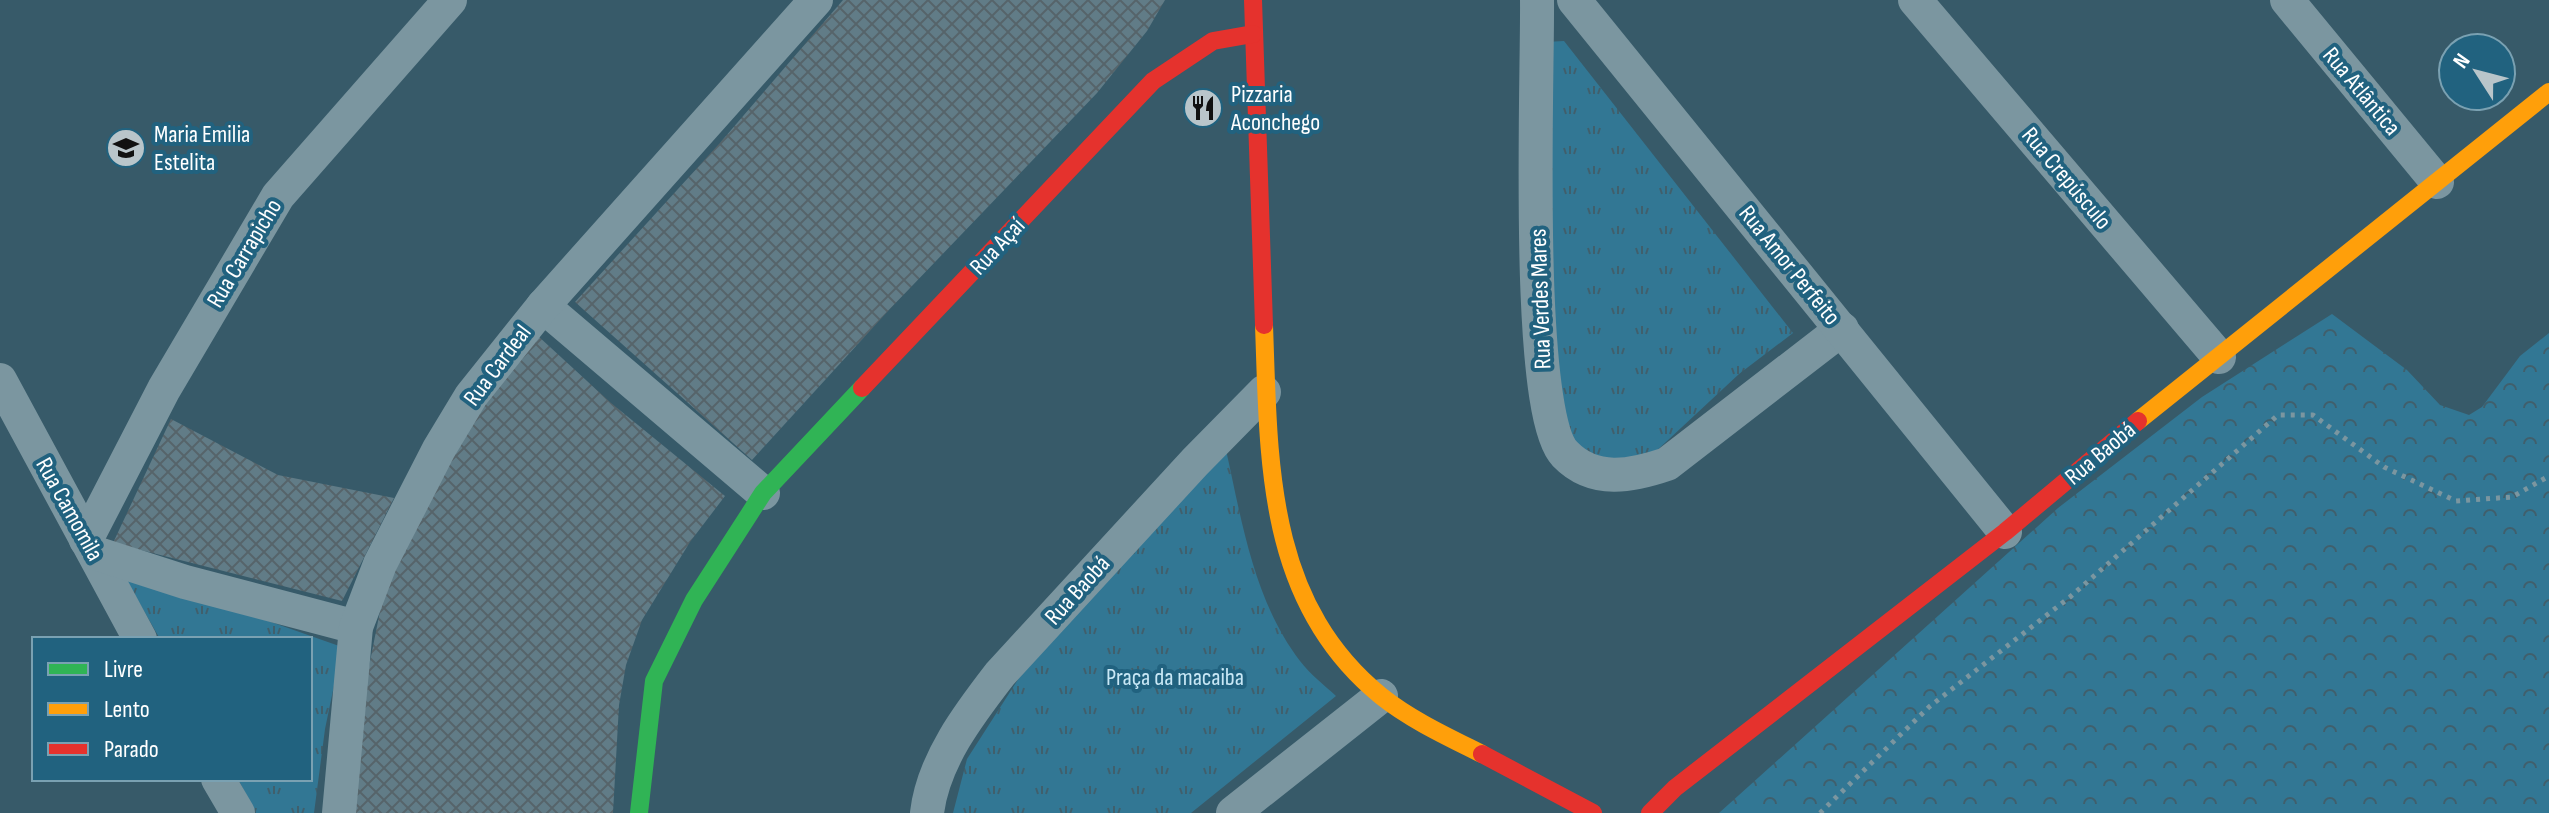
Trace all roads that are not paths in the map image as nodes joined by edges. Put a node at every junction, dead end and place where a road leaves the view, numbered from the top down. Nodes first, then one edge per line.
1 (450, 0) edge
2 (816, 0) edge
3 (1253, 0) edge
4 (1537, 0) edge
5 (1574, 0) edge
6 (1915, 0) edge
7 (2287, 0) edge
8 (1253, 34) junction
9 (2549, 92) edge
10 (2437, 182) junction
11 (543, 306) junction
12 (1842, 329) junction
13 (2219, 357) junction
14 (0, 380) edge
15 (1264, 392) junction
16 (763, 493) junction
17 (2005, 532) junction
18 (90, 546) junction
19 (356, 627) junction
20 (139, 637) edge
21 (1381, 696) junction
22 (219, 781) edge
23 (238, 813) edge
24 (339, 813) edge
25 (639, 813) edge
26 (927, 813) edge
27 (1233, 813) edge
28 (1593, 813) edge
29 (1650, 813) edge

1 - 18 street, Rua Carrapicho
2 - 11 street, Rua Cardeal
3 - 8 street
4 - 12 street, Rua Verdes Mares
5 - 12 street, Rua Amor Perfeito
6 - 13 street, Rua Crepúsculo
7 - 10 street, Rua Atlântica
8 - 15 street
8 - 16 street, Rua Açaí
9 - 10 street, Rua Baobá
10 - 13 street, Rua Baobá
11 - 16 street
11 - 19 street, Rua Cardeal
12 - 17 street, Rua Amor Perfeito
13 - 17 street, Rua Baobá
14 - 18 street, Rua Camomila
15 - 21 street
15 - 26 street, Rua Baobá
16 - 25 street, Rua Açaí
17 - 29 street, Rua Baobá
18 - 19 street
18 - 20 street, Rua Camomila
19 - 24 street, Rua Cardeal
21 - 27 street
21 - 28 street
22 - 23 street

